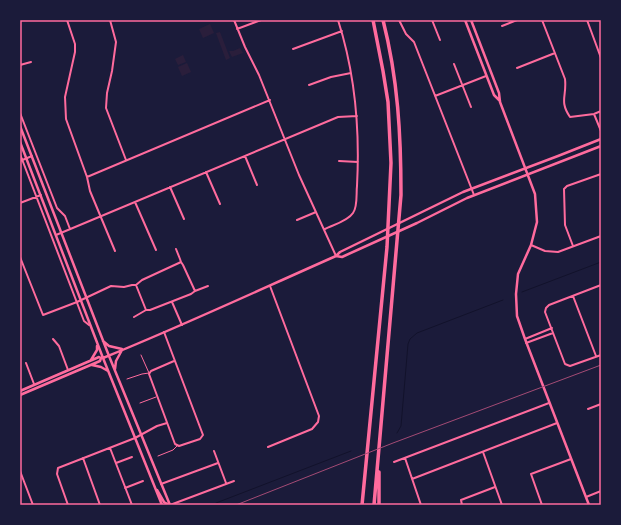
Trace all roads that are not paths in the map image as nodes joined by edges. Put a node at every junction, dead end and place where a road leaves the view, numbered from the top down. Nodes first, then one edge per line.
1 (67, 20) edge
2 (110, 20) edge
3 (234, 20) edge
4 (261, 20) edge
5 (338, 20) edge
6 (373, 20) edge
7 (383, 20) edge
8 (399, 20) edge
9 (432, 20) edge
10 (465, 20) edge
11 (471, 20) edge
12 (517, 20) edge
13 (542, 20) edge
14 (587, 20) edge
15 (502, 26) dead end
16 (237, 29) junction
17 (342, 32) junction
18 (440, 40) dead end
19 (293, 49) dead end
20 (555, 53) junction
21 (601, 58) edge
22 (31, 62) dead end
23 (454, 64) dead end
24 (20, 65) edge
25 (517, 68) dead end
26 (352, 72) junction
27 (486, 76) junction
28 (309, 85) dead end
29 (463, 85) junction
30 (435, 96) junction
31 (270, 100) junction
32 (500, 102) junction
33 (471, 107) dead end
34 (601, 111) edge
35 (20, 113) edge
36 (594, 114) junction
37 (357, 116) junction
38 (20, 126) edge
39 (601, 131) edge
40 (285, 138) junction
41 (601, 139) edge
42 (20, 142) edge
43 (601, 146) edge
44 (20, 154) edge
45 (32, 156) junction
46 (245, 156) junction
47 (26, 158) junction
48 (21, 160) edge
49 (126, 160) junction
50 (340, 161) dead end
51 (358, 162) junction
52 (526, 169) junction
53 (206, 172) junction
54 (601, 174) edge
55 (528, 175) junction
56 (87, 177) junction
57 (257, 186) dead end
58 (170, 187) junction
59 (471, 189) junction
60 (41, 195) junction
61 (474, 195) junction
62 (37, 196) junction
63 (135, 202) junction
64 (20, 203) edge
65 (220, 204) dead end
66 (316, 212) junction
67 (101, 216) junction
68 (184, 220) dead end
69 (297, 220) dead end
70 (70, 229) junction
71 (324, 229) junction
72 (61, 233) junction
73 (56, 235) junction
74 (601, 236) edge
75 (530, 245) junction
76 (573, 246) junction
77 (176, 249) dead end
78 (156, 250) dead end
79 (115, 251) dead end
80 (336, 256) junction
81 (20, 257) edge
82 (180, 262) junction
83 (136, 285) junction
84 (270, 285) junction
85 (601, 285) edge
86 (208, 286) dead end
87 (195, 291) junction
88 (573, 296) junction
89 (86, 298) junction
90 (81, 300) junction
91 (77, 302) junction
92 (172, 302) junction
93 (146, 310) junction
94 (134, 317) dead end
95 (182, 325) junction
96 (90, 326) junction
97 (552, 328) junction
98 (164, 332) junction
99 (554, 333) junction
100 (53, 339) dead end
101 (525, 339) junction
102 (103, 341) junction
103 (526, 343) junction
104 (97, 344) junction
105 (123, 349) junction
106 (141, 355) dead end
107 (601, 355) edge
108 (108, 356) junction
109 (596, 357) junction
110 (103, 358) junction
111 (90, 361) junction
112 (174, 361) junction
113 (26, 363) dead end
114 (92, 365) junction
115 (68, 370) junction
116 (108, 372) junction
117 (115, 372) junction
118 (149, 373) junction
119 (127, 379) dead end
120 (34, 384) junction
121 (20, 391) edge
122 (20, 395) edge
123 (157, 397) junction
124 (140, 403) dead end
125 (549, 403) junction
126 (601, 404) edge
127 (588, 409) dead end
128 (166, 423) junction
129 (557, 423) junction
130 (140, 435) junction
131 (135, 438) junction
132 (379, 445) junction
133 (178, 446) junction
134 (268, 447) dead end
135 (110, 448) junction
136 (214, 451) dead end
137 (483, 452) junction
138 (158, 456) dead end
139 (132, 457) dead end
140 (82, 458) junction
141 (404, 458) junction
142 (571, 459) junction
143 (218, 462) junction
144 (394, 462) dead end
145 (116, 463) junction
146 (20, 471) edge
147 (412, 479) junction
148 (143, 481) dead end
149 (234, 481) dead end
150 (226, 483) junction
151 (162, 484) junction
152 (495, 487) junction
153 (125, 488) junction
154 (155, 488) junction
155 (601, 491) edge
156 (586, 497) junction
157 (33, 505) edge
158 (68, 505) edge
159 (100, 505) edge
160 (132, 505) edge
161 (162, 505) edge
162 (170, 505) edge
163 (362, 505) edge
164 (374, 505) edge
165 (379, 505) edge
166 (422, 505) edge
167 (462, 505) edge
168 (502, 505) edge
169 (542, 505) edge
170 (589, 505) edge

1 - 56 street
2 - 49 street
3 - 16 street
4 - 16 street
5 - 17 street
6 - 163 highway
7 - 132 highway
8 - 30 street
9 - 18 street
10 - 27 main road
11 - 32 main road
12 - 15 street
13 - 20 street
14 - 21 street
16 - 31 street
17 - 19 street
17 - 26 street
20 - 25 street
20 - 36 street
22 - 24 street
23 - 29 street
26 - 28 street
26 - 37 street
27 - 29 street
27 - 32 main road
29 - 30 street
29 - 33 street
30 - 59 street
31 - 40 street
31 - 49 street
32 - 52 main road
34 - 36 street
35 - 70 street
36 - 39 street
37 - 40 street
37 - 51 street
38 - 45 main road
40 - 46 street
40 - 66 street
41 - 52 main road
42 - 47 main road
43 - 55 main road
44 - 48 street
45 - 47 street
45 - 72 main road
46 - 53 street
46 - 57 street
47 - 48 street
47 - 60 main road
48 - 62 street
49 - 56 street
50 - 51 street
51 - 71 street
52 - 55 main road
52 - 59 main road
53 - 58 street
53 - 65 street
54 - 76 street
55 - 61 main road
55 - 75 main road
56 - 67 street
58 - 63 street
58 - 68 street
59 - 61 street
59 - 80 main road
60 - 62 street
60 - 73 main road
61 - 80 main road
62 - 64 street
62 - 91 street
63 - 67 street
63 - 78 street
66 - 69 street
66 - 71 street
67 - 70 street
67 - 79 street
70 - 72 street
71 - 80 street
72 - 73 street
72 - 89 main road
73 - 90 main road
74 - 76 street
75 - 76 street
75 - 101 main road
77 - 82 street
80 - 84 main road
81 - 91 street
82 - 83 street
82 - 87 street
83 - 89 street
83 - 93 street
84 - 95 main road
84 - 134 street
85 - 88 street
86 - 87 street
87 - 92 street
88 - 97 street
88 - 109 street
89 - 90 street
89 - 102 main road
90 - 91 street
90 - 96 main road
91 - 96 street
92 - 93 street
92 - 95 street
93 - 94 street
95 - 98 main road
96 - 104 main road
97 - 99 street
97 - 101 street
98 - 105 main road
98 - 112 street
99 - 103 street
99 - 109 street
100 - 115 street
101 - 103 main road
102 - 105 main road
102 - 108 main road
103 - 125 main road
104 - 110 main road
104 - 111 main road
105 - 108 main road
105 - 117 main road
106 - 118 lane
107 - 109 street
108 - 110 main road
108 - 117 main road
110 - 116 main road
111 - 114 main road
111 - 115 main road
112 - 118 street
112 - 133 street
113 - 120 street
114 - 116 main road
114 - 122 main road
115 - 120 main road
116 - 131 main road
117 - 130 main road
118 - 119 lane
118 - 123 street
120 - 121 main road
123 - 124 lane
123 - 128 street
125 - 129 main road
125 - 141 street
126 - 127 street
128 - 130 street
128 - 133 street
129 - 137 street
129 - 142 main road
130 - 131 street
130 - 151 main road
131 - 135 street
131 - 154 main road
132 - 164 highway
132 - 165 highway
133 - 138 lane
135 - 140 street
135 - 145 street
136 - 143 street
137 - 147 street
137 - 152 street
139 - 145 street
140 - 158 street
140 - 159 street
141 - 144 street
141 - 147 street
142 - 156 main road
142 - 169 street
143 - 150 street
143 - 151 street
145 - 153 street
146 - 157 street
147 - 166 street
148 - 153 street
149 - 150 street
150 - 162 street
151 - 162 main road
152 - 167 street
152 - 168 street
153 - 160 street
154 - 161 main road
154 - 162 main road
155 - 156 street
156 - 170 main road

